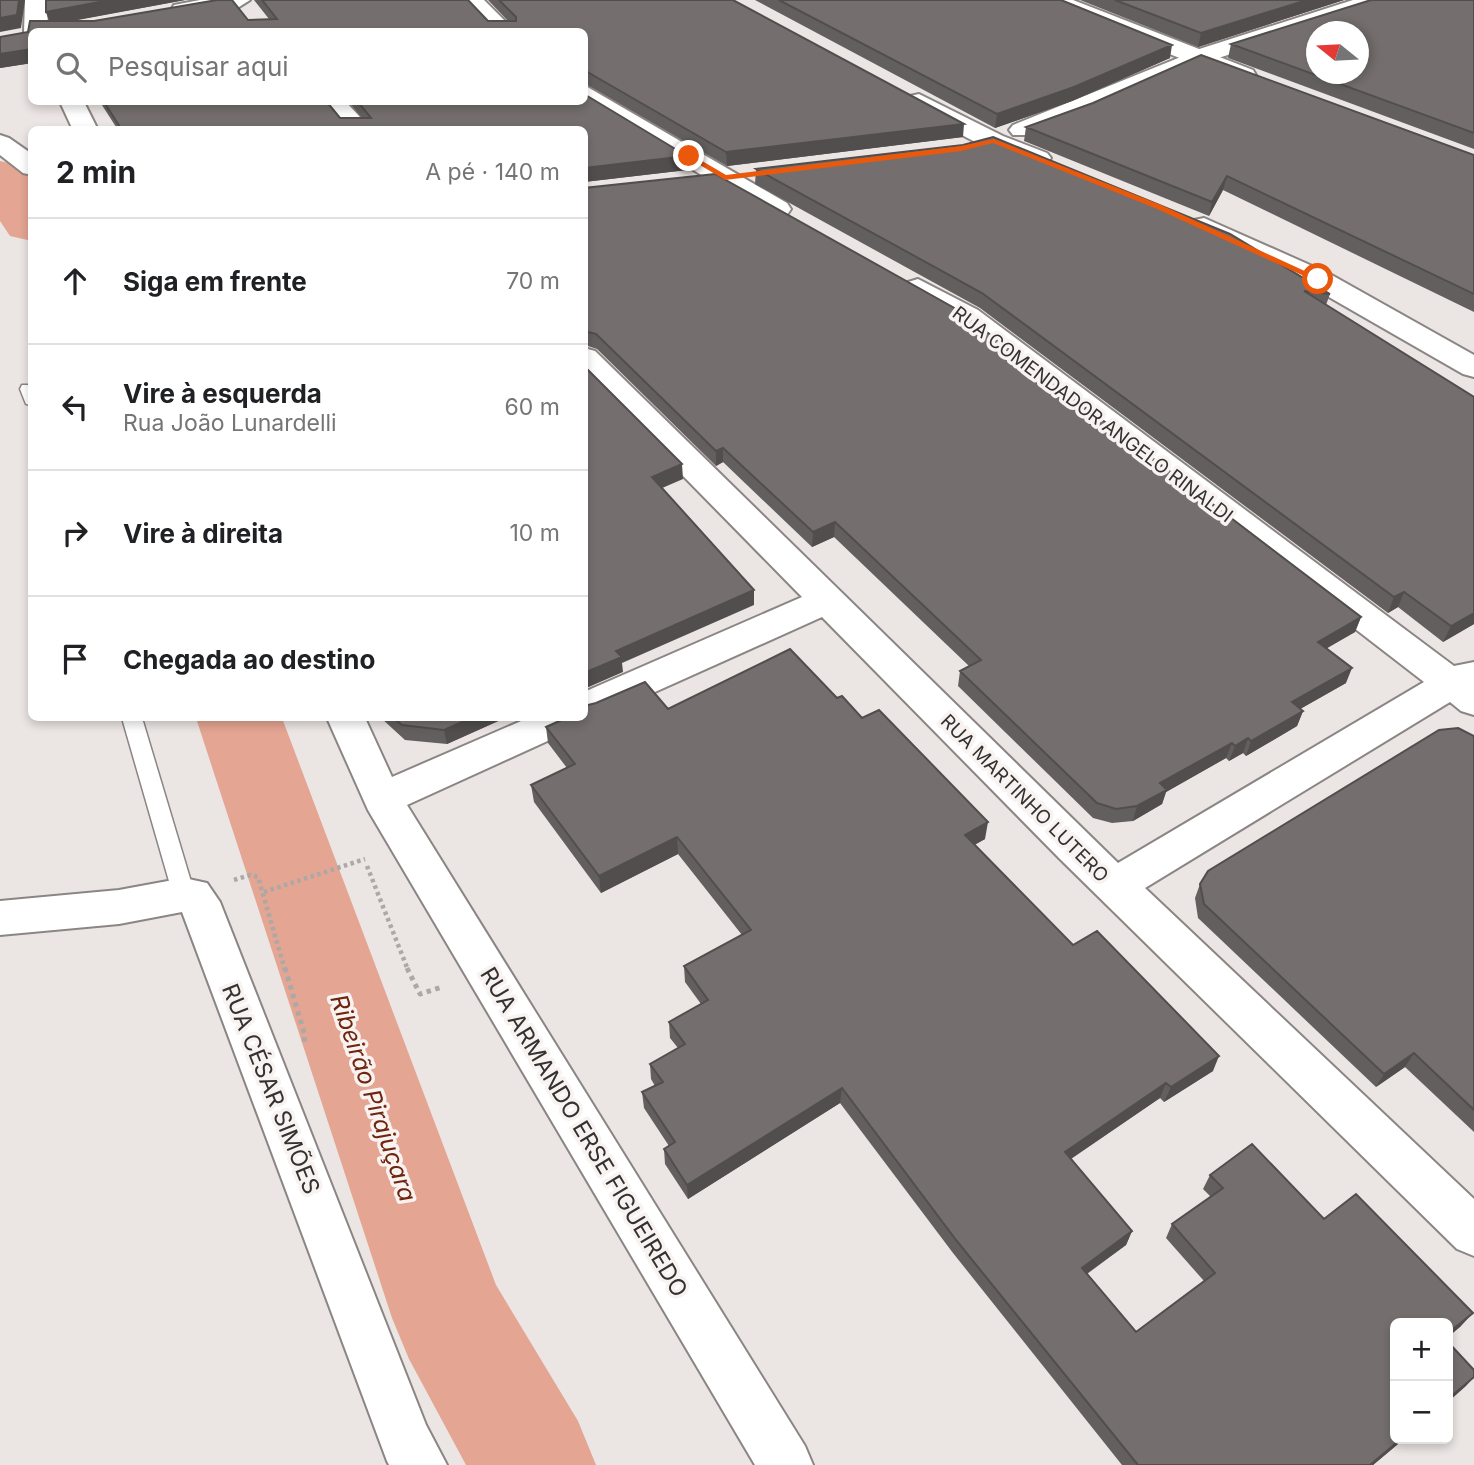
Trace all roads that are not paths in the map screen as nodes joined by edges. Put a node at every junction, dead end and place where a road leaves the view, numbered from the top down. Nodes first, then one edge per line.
1 (36, 0) edge
2 (471, 0) edge
3 (1054, 0) edge
4 (1099, 0) edge
5 (1376, 0) edge
6 (244, 5) edge
7 (161, 13) edge
8 (36, 28) edge
9 (501, 28) edge
10 (1224, 49) junction
11 (1198, 57) junction
12 (900, 92) edge
13 (588, 94) edge
14 (73, 105) edge
15 (336, 105) edge
16 (80, 126) edge
17 (356, 126) edge
18 (994, 141) junction
19 (14, 145) edge
20 (961, 149) edge
21 (28, 162) edge
22 (1057, 166) edge
23 (768, 172) edge
24 (725, 178) junction
25 (676, 181) edge
26 (1182, 217) edge
27 (804, 224) edge
28 (897, 276) edge
29 (588, 360) edge
30 (1474, 369) edge
31 (827, 600) junction
32 (1467, 686) edge
33 (588, 706) edge
34 (133, 721) edge
35 (347, 721) edge
36 (556, 721) edge
37 (382, 799) junction
38 (1114, 886) junction
39 (184, 895) junction
40 (0, 918) edge
41 (1474, 1232) edge
42 (405, 1457) edge
43 (786, 1465) edge

1 - 8 street
2 - 9 street
3 - 11 street
4 - 10 street
5 - 10 street
6 - 7 street
10 - 11 street
10 - 11 street
11 - 18 street
12 - 18 street
13 - 24 street
14 - 16 street
15 - 17 street
18 - 20 street
18 - 22 street
19 - 21 street
23 - 24 street
24 - 25 street
24 - 27 street
26 - 30 street
28 - 32 street, RUA COMENDADOR ANGELO RINALDI
29 - 31 street, RUA MARTINHO LUTERO
31 - 33 street
31 - 38 street, RUA MARTINHO LUTERO
32 - 38 street
34 - 39 lane
35 - 37 street, RUA ARMANDO ERSE FIGUEIREDO
36 - 37 street
37 - 43 street, RUA ARMANDO ERSE FIGUEIREDO
38 - 41 street, RUA MARTINHO LUTERO
39 - 40 street
39 - 42 street, RUA CÉSAR SIMÕES

